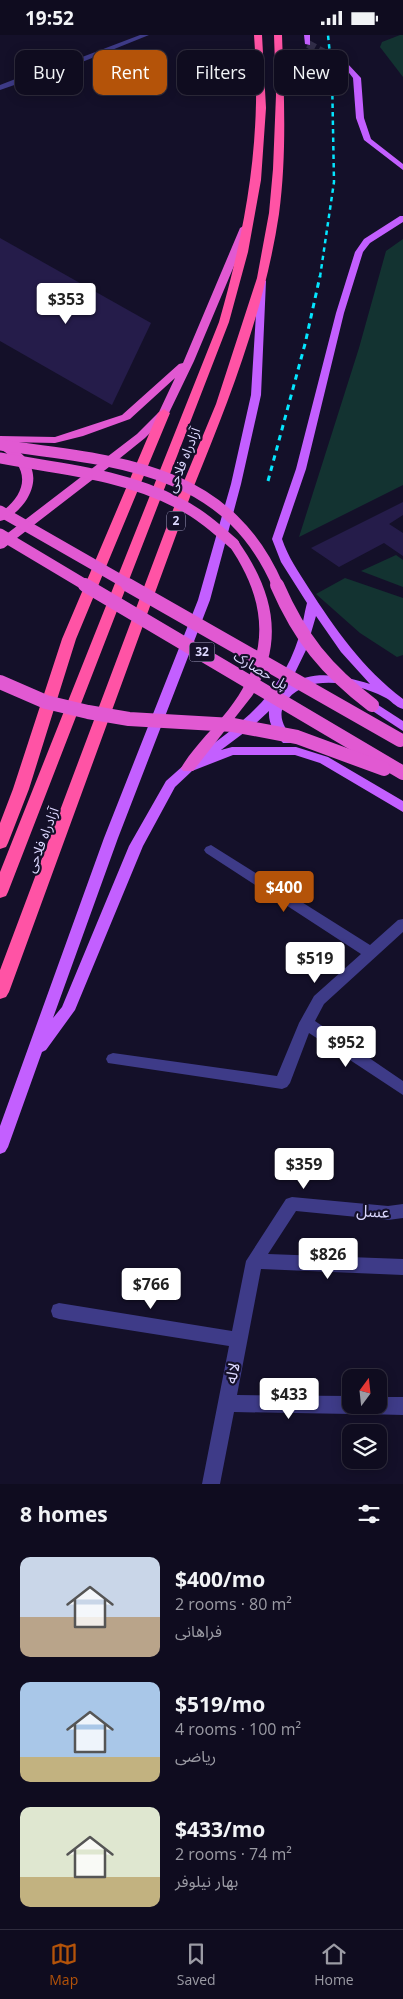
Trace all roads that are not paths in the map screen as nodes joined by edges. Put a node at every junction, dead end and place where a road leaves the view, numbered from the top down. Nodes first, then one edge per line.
1 (146, 35) edge
2 (258, 35) edge
3 (278, 35) edge
4 (307, 35) edge
5 (308, 44) dead end
6 (83, 59) edge
7 (348, 68) tunnel mouth
8 (15, 82) edge
9 (0, 88) edge
10 (15, 88) edge
11 (0, 94) edge
12 (403, 168) edge
13 (250, 216) junction
14 (403, 218) edge
15 (262, 278) junction
16 (189, 361) junction
17 (164, 413) junction
18 (0, 439) edge
19 (0, 445) edge
20 (81, 457) junction
21 (0, 458) edge
22 (0, 464) edge
23 (0, 511) edge
24 (0, 518) edge
25 (0, 534) edge
26 (0, 545) edge
27 (312, 603) junction
28 (0, 682) edge
29 (388, 694) junction
30 (372, 705) joint
31 (403, 705) edge
32 (403, 727) edge
33 (401, 741) edge
34 (296, 751) junction
35 (188, 768) junction
36 (403, 774) edge
37 (403, 807) edge
38 (0, 843) edge
39 (211, 849) dead end
40 (0, 892) edge
41 (403, 924) edge
42 (372, 953) junction
43 (0, 993) edge
44 (306, 1023) junction
45 (33, 1056) junction
46 (113, 1059) dead end
47 (403, 1089) edge
48 (0, 1147) edge
49 (403, 1211) edge
50 (254, 1261) junction
51 (403, 1267) edge
52 (59, 1311) dead end
53 (239, 1340) junction
54 (226, 1403) junction
55 (342, 1405) edge
56 (388, 1405) edge
57 (403, 1405) edge
58 (210, 1484) edge

1 - 6 street
2 - 13 highway, آزادراه فلاحی / 2
3 - 15 highway, آزادراه فلاحی / 2
4 - 5 main road
7 - 12 main road
8 - 9 street
10 - 11 street
13 - 16 highway
13 - 40 highway, آزادراه فلاحی / 2
14 - 27 main road
15 - 43 highway, آزادراه فلاحی / 2
15 - 45 main road
16 - 17 highway
16 - 18 highway
17 - 26 highway
17 - 38 highway
19 - 20 highway, bridge
19 - 24 highway
20 - 22 highway, bridge
20 - 30 highway, bridge
21 - 35 highway, bridge
23 - 33 highway, پل حصارک / 32, bridge
25 - 36 highway, پل حصارک / 32, bridge
27 - 29 main road
27 - 35 main road
28 - 36 highway, bridge
29 - 31 main road
29 - 34 main road
30 - 32 main road
34 - 35 main road
34 - 37 main road
35 - 45 main road
39 - 42 street
41 - 42 street
42 - 44 street
44 - 46 street
44 - 47 street
45 - 48 main road
49 - 50 street, عسل
50 - 51 street
50 - 53 street, لاله
52 - 53 street
53 - 54 street, لاله
54 - 55 street
54 - 58 street, لاله
56 - 57 street

